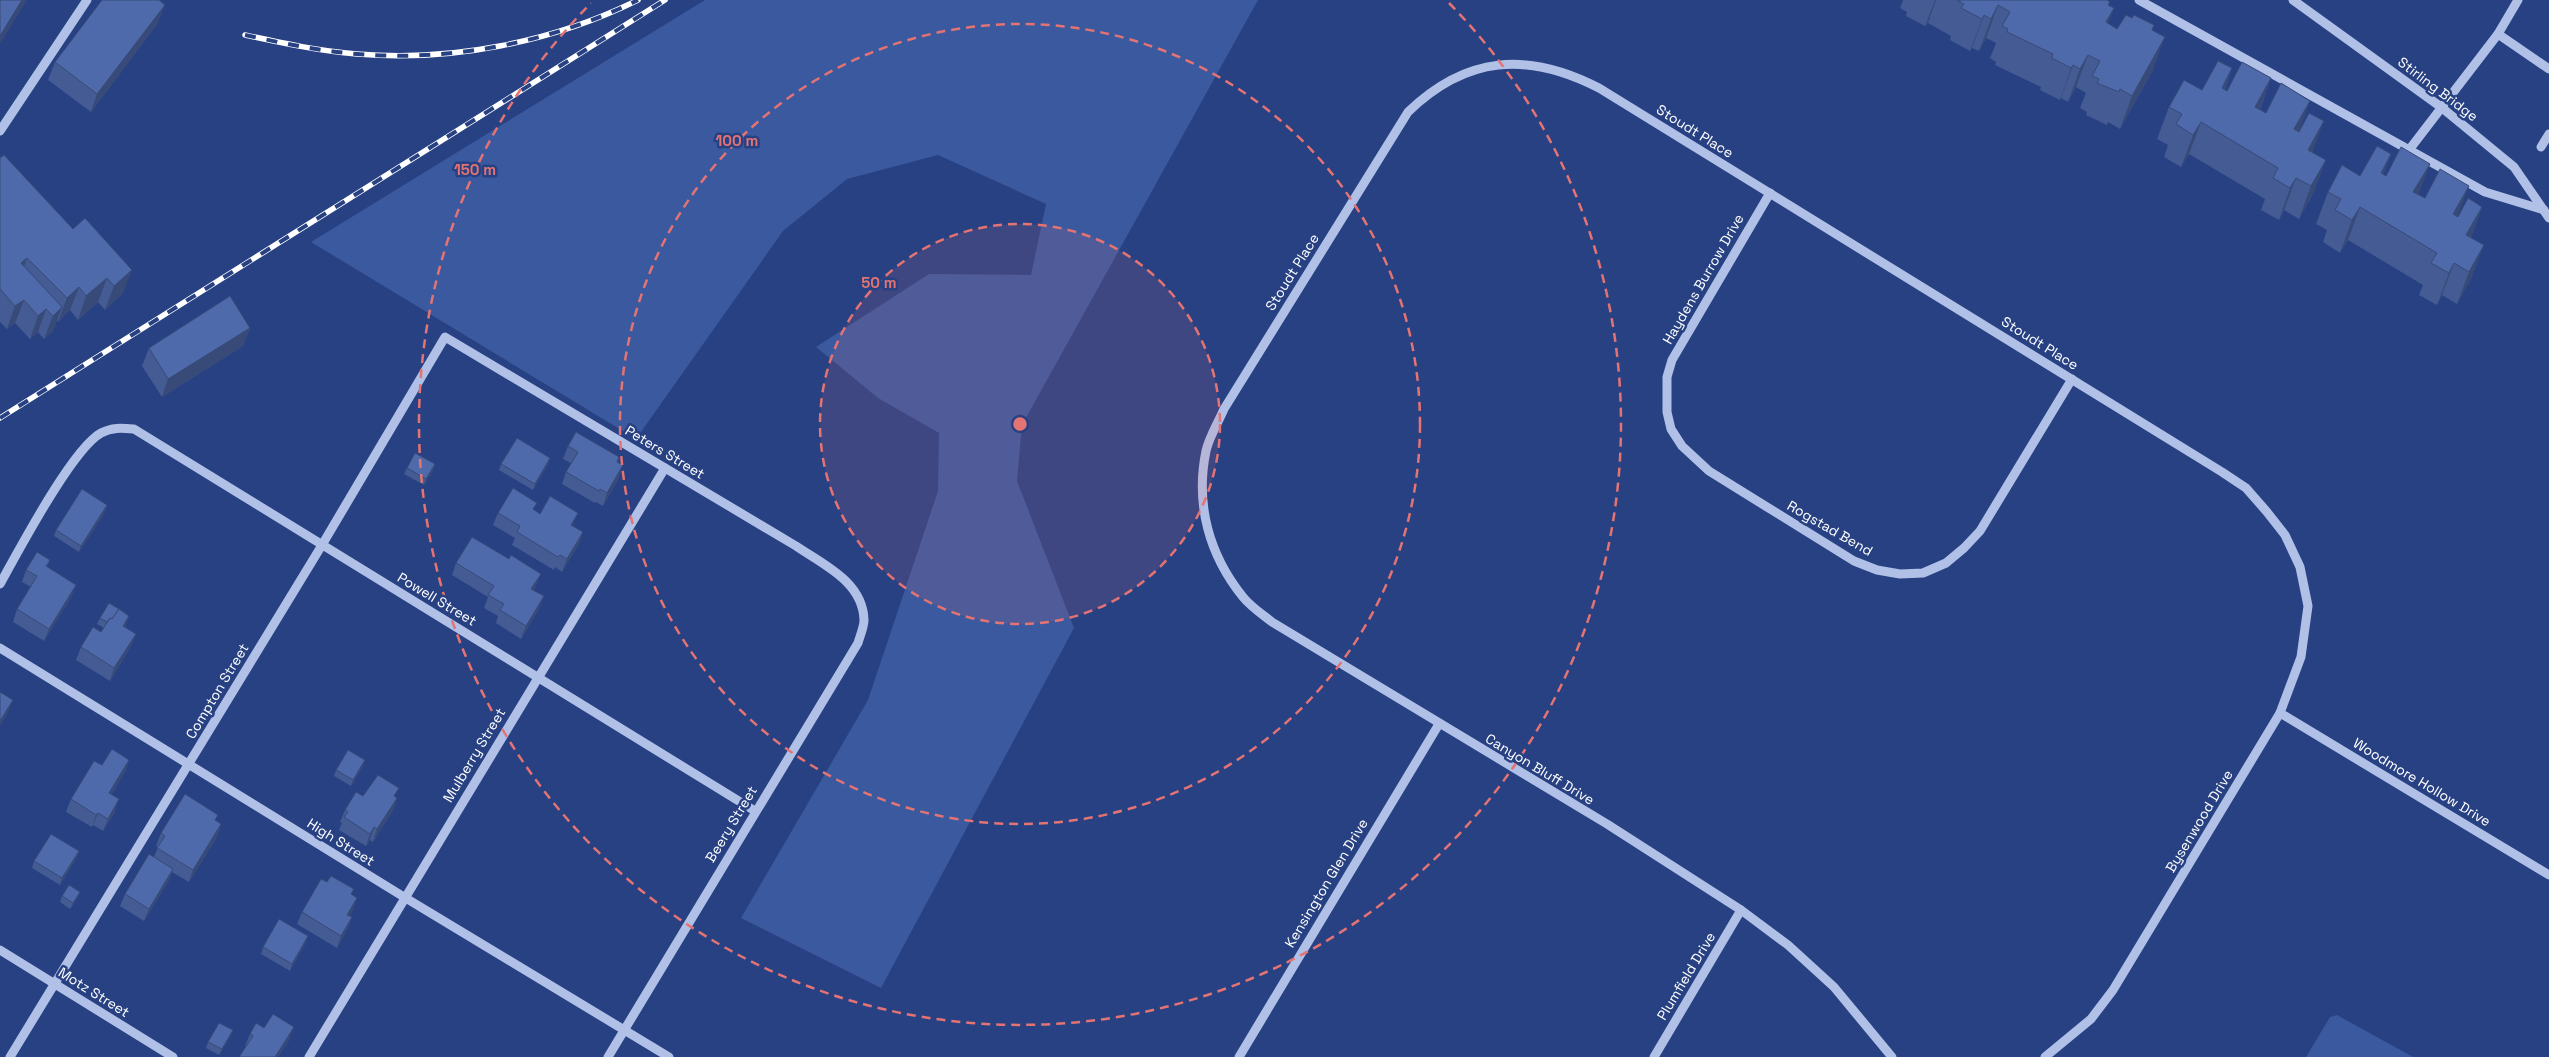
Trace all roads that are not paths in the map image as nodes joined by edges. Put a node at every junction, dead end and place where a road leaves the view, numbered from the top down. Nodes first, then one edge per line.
1 (87, 0) edge
2 (2138, 0) edge
3 (2294, 0) edge
4 (2518, 0) edge
5 (2498, 34) junction
6 (2549, 70) edge
7 (2441, 108) junction
8 (0, 131) edge
9 (2549, 134) edge
10 (2540, 147) dead end
11 (2409, 150) junction
12 (1770, 193) junction
13 (2546, 214) edge
14 (445, 337) joint
15 (2072, 379) junction
16 (1667, 412) joint
17 (665, 468) junction
18 (1201, 495) joint
19 (322, 545) junction
20 (2300, 567) joint
21 (0, 584) edge
22 (861, 602) joint
23 (0, 648) edge
24 (538, 677) junction
25 (2280, 713) junction
26 (1439, 724) junction
27 (187, 765) junction
28 (755, 811) junction
29 (2549, 875) edge
30 (404, 898) junction
31 (1741, 910) junction
32 (0, 950) edge
33 (54, 984) junction
34 (625, 1030) junction
35 (10, 1057) edge
36 (173, 1057) edge
37 (309, 1057) edge
38 (608, 1057) edge
39 (669, 1057) edge
40 (1239, 1057) edge
41 (1654, 1057) edge
42 (1892, 1057) edge
43 (2045, 1057) edge

1 - 8 street
2 - 11 street
3 - 7 street, Stirling Bridge
4 - 5 street
5 - 6 street
5 - 7 street
7 - 11 street
7 - 13 street, Stirling Bridge
9 - 10 street
11 - 13 street
12 - 15 street, Stoudt Place
12 - 16 street, Haydens Burrow Drive
12 - 18 street, Stoudt Place
14 - 17 street, Peters Street
14 - 19 street, Compton Street
15 - 16 street, Rogstad Bend
15 - 20 street, Stoudt Place
17 - 22 street, Peters Street
17 - 24 street, Mulberry Street
18 - 26 street, Canyon Bluff Drive
19 - 21 street, Powell Street
19 - 24 street, Powell Street
19 - 27 street, Compton Street
20 - 25 street, Bysenwood Drive
22 - 28 street, Beery Street
23 - 27 street, High Street
24 - 28 street, Powell Street
24 - 30 street, Mulberry Street
25 - 29 street, Woodmore Hollow Drive
25 - 43 street, Bysenwood Drive
26 - 31 street, Canyon Bluff Drive
26 - 40 street, Kensington Glen Drive
27 - 30 street, High Street
27 - 33 street, Compton Street
28 - 34 street, Beery Street
30 - 34 street, High Street
30 - 37 street, Mulberry Street
31 - 41 street, Plumfield Drive
31 - 42 street, Canyon Bluff Drive
32 - 33 street, Motz Street
33 - 35 street, Compton Street
33 - 36 street, Motz Street
34 - 38 street, Beery Street
34 - 39 street, High Street

